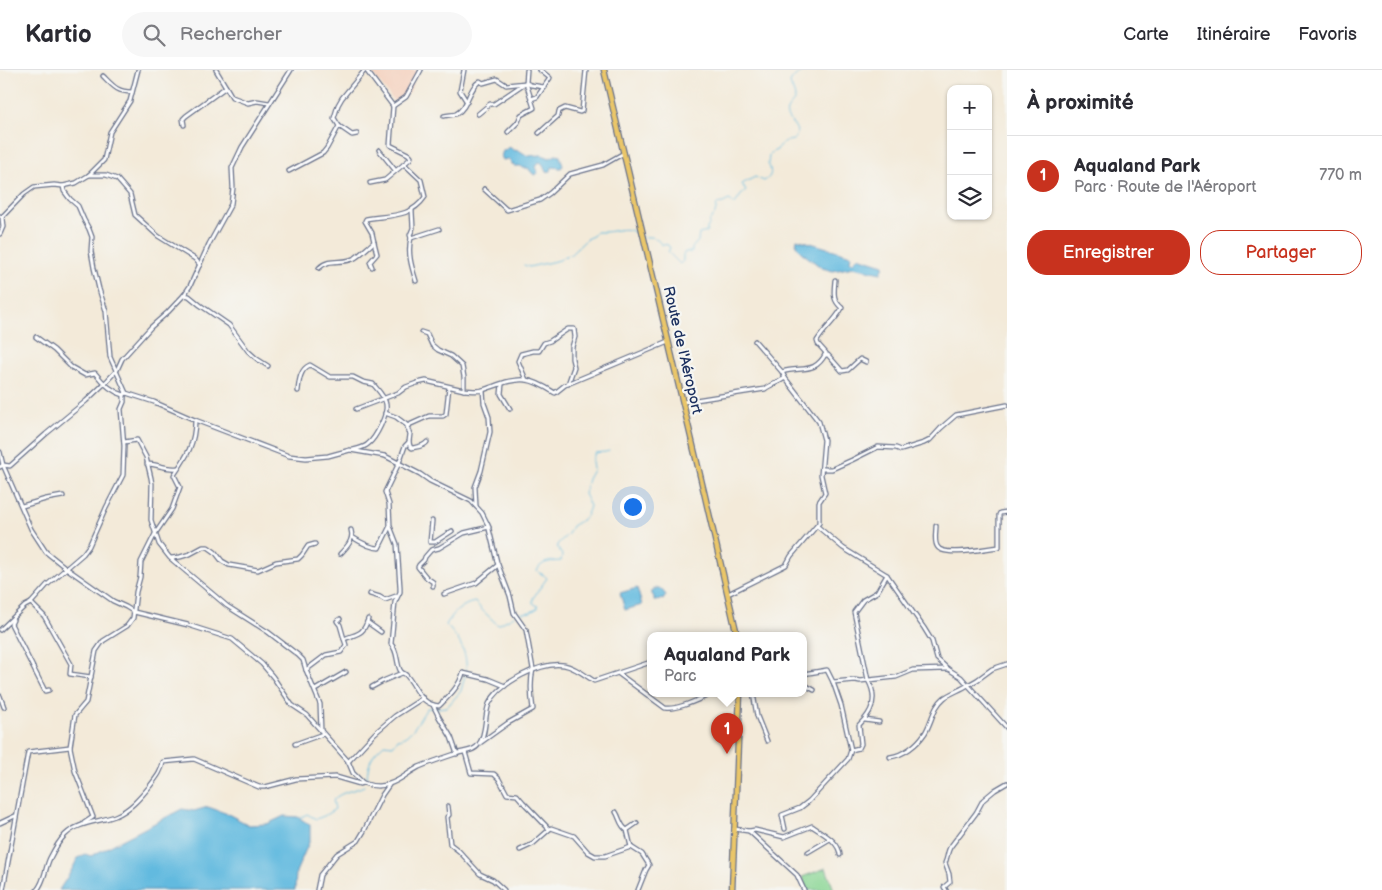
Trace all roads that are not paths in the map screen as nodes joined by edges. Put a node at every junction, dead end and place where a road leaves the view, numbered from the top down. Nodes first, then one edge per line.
1 (138, 70) edge
2 (216, 70) edge
3 (291, 70) edge
4 (366, 70) edge
5 (421, 70) edge
6 (464, 70) edge
7 (527, 70) edge
8 (540, 70) edge
9 (586, 70) edge
10 (604, 70) edge
11 (103, 76) dead end
12 (526, 83) junction
13 (226, 87) junction
14 (544, 87) junction
15 (132, 92) junction
16 (530, 99) junction
17 (467, 102) junction
18 (269, 103) junction
19 (394, 106) junction
20 (478, 114) dead end
21 (444, 116) dead end
22 (184, 125) dead end
23 (339, 126) junction
24 (508, 132) dead end
25 (539, 133) dead end
26 (357, 134) dead end
27 (379, 150) dead end
28 (624, 154) junction
29 (404, 164) junction
30 (395, 170) junction
31 (289, 171) dead end
32 (89, 175) junction
33 (370, 183) dead end
34 (63, 186) junction
35 (484, 189) dead end
36 (412, 210) junction
37 (1, 217) edge
38 (439, 229) dead end
39 (0, 234) edge
40 (411, 238) junction
41 (374, 242) junction
42 (200, 265) junction
43 (372, 267) dead end
44 (319, 268) dead end
45 (835, 280) dead end
46 (416, 281) dead end
47 (184, 295) junction
48 (421, 332) dead end
49 (36, 338) dead end
50 (755, 341) dead end
51 (668, 342) junction
52 (825, 355) junction
53 (866, 362) dead end
54 (268, 366) dead end
55 (117, 370) junction
56 (782, 372) junction
57 (785, 378) junction
58 (526, 380) junction
59 (104, 384) junction
60 (502, 384) junction
61 (566, 385) junction
62 (449, 386) junction
63 (464, 390) junction
64 (483, 390) junction
65 (298, 391) dead end
66 (125, 394) junction
67 (384, 399) junction
68 (686, 402) junction
69 (1007, 405) edge
70 (356, 408) dead end
71 (510, 410) dead end
72 (385, 414) junction
73 (195, 420) junction
74 (408, 426) junction
75 (124, 442) junction
76 (409, 442) junction
77 (427, 442) dead end
78 (350, 450) junction
79 (0, 452) edge
80 (147, 464) junction
81 (399, 464) junction
82 (1, 466) edge
83 (179, 468) junction
84 (822, 469) junction
85 (63, 496) dead end
86 (22, 506) junction
87 (476, 506) junction
88 (1007, 512) edge
89 (432, 521) dead end
90 (390, 526) junction
91 (817, 526) junction
92 (936, 526) dead end
93 (488, 527) junction
94 (351, 530) dead end
95 (452, 531) dead end
96 (155, 534) junction
97 (352, 537) junction
98 (435, 542) junction
99 (315, 544) dead end
100 (435, 548) junction
101 (340, 554) dead end
102 (170, 558) junction
103 (498, 565) junction
104 (66, 568) junction
105 (887, 575) junction
106 (433, 586) dead end
107 (370, 594) dead end
108 (444, 594) dead end
109 (728, 594) junction
110 (397, 596) junction
111 (31, 603) junction
112 (134, 612) junction
113 (16, 615) junction
114 (340, 619) dead end
115 (0, 630) edge
116 (381, 632) dead end
117 (736, 632) edge
118 (344, 639) junction
119 (647, 663) edge
120 (1007, 664) edge
121 (533, 669) junction
122 (948, 669) junction
123 (306, 670) junction
124 (346, 672) dead end
125 (403, 673) junction
126 (807, 673) edge
127 (618, 674) junction
128 (91, 677) junction
129 (868, 680) junction
130 (833, 682) junction
131 (968, 685) junction
132 (505, 686) junction
133 (807, 686) edge
134 (372, 687) dead end
135 (49, 690) dead end
136 (315, 690) junction
137 (814, 690) dead end
138 (0, 696) edge
139 (647, 696) edge
140 (649, 697) edge
141 (704, 697) edge
142 (740, 697) edge
143 (754, 697) edge
144 (423, 698) junction
145 (433, 705) junction
146 (4, 707) dead end
147 (864, 720) junction
148 (879, 722) dead end
149 (1007, 728) edge
150 (322, 733) junction
151 (767, 740) dead end
152 (480, 743) junction
153 (295, 744) dead end
154 (70, 747) junction
155 (851, 750) junction
156 (465, 752) junction
157 (457, 754) junction
158 (890, 757) dead end
159 (348, 762) junction
160 (363, 783) junction
161 (1007, 783) edge
162 (389, 784) junction
163 (448, 806) dead end
164 (616, 812) dead end
165 (16, 816) junction
166 (734, 821) junction
167 (0, 823) edge
168 (637, 823) dead end
169 (82, 824) junction
170 (549, 829) junction
171 (734, 829) junction
172 (740, 829) junction
173 (785, 829) dead end
174 (627, 830) junction
175 (748, 831) junction
176 (830, 839) junction
177 (631, 847) junction
178 (520, 850) dead end
179 (808, 852) dead end
180 (840, 855) dead end
181 (3, 890) edge
182 (37, 890) edge
183 (317, 890) edge
184 (504, 890) edge
185 (638, 890) edge
186 (732, 890) edge
187 (804, 890) edge
188 (946, 890) edge

1 - 15 street
2 - 13 street
3 - 18 street
4 - 19 street
4 - 23 street
5 - 19 street
6 - 17 street
7 - 12 street
8 - 14 street
9 - 25 street
10 - 28 main road, Route de l'Aéroport
11 - 15 street
12 - 14 street
12 - 16 street
12 - 17 street
12 - 20 street
13 - 18 street
13 - 22 street
14 - 16 street
15 - 32 street
16 - 24 street
17 - 21 street
18 - 42 street
19 - 29 street
23 - 26 street
23 - 31 street
27 - 30 street
28 - 35 street
28 - 51 main road, Route de l'Aéroport
29 - 30 street
29 - 36 street
30 - 33 street
32 - 34 street
32 - 42 street
34 - 37 street
34 - 55 street
36 - 40 street
36 - 41 street
37 - 39 street
38 - 40 street
40 - 46 street
41 - 43 street
41 - 44 street
42 - 47 street
45 - 52 street
47 - 54 street
47 - 55 street
48 - 63 street
49 - 59 street
50 - 56 street
51 - 61 street
51 - 68 main road, Route de l'Aéroport
52 - 53 street
52 - 56 street
55 - 59 street
55 - 66 street
56 - 57 street
57 - 68 street
57 - 84 street
58 - 60 street
58 - 61 street
58 - 61 street
59 - 66 street
59 - 82 street
60 - 64 street
60 - 71 street
62 - 63 street
62 - 67 street
62 - 74 street
63 - 64 street
64 - 87 street
65 - 67 street
66 - 73 street
66 - 75 street
67 - 70 street
67 - 72 street
68 - 109 main road, Route de l'Aéroport
69 - 84 street
72 - 74 street
72 - 78 street
73 - 78 street
73 - 83 street
74 - 76 street
75 - 80 street
75 - 104 street
76 - 77 street
76 - 81 street
78 - 81 street
79 - 82 street
80 - 83 street
80 - 96 street
81 - 87 street
81 - 90 street
82 - 86 street
83 - 96 street
84 - 91 street
85 - 86 street
86 - 104 street
87 - 93 street
88 - 92 street
89 - 98 street
90 - 97 street
90 - 110 street
91 - 105 street
91 - 109 street
93 - 100 street
93 - 103 street
94 - 97 street
95 - 98 street
96 - 102 street
96 - 112 street
97 - 101 street
98 - 100 street
99 - 102 street
100 - 106 street
102 - 123 street
103 - 108 street
103 - 121 street
104 - 111 street
104 - 112 street
105 - 122 street
105 - 129 street
107 - 110 street
109 - 117 main road, Route de l'Aéroport
110 - 125 street
111 - 113 street
111 - 128 street
112 - 128 street
112 - 150 street
113 - 115 street
113 - 135 street
114 - 118 street
116 - 118 street
118 - 123 street
119 - 127 street
120 - 131 street
121 - 127 street
121 - 132 street
121 - 152 street
122 - 129 street
122 - 131 street
123 - 136 street
124 - 136 street
125 - 134 street
125 - 144 street
126 - 130 street
127 - 139 street
128 - 154 street
129 - 130 street
129 - 147 street
130 - 155 street
131 - 149 street
131 - 158 street
132 - 145 street
132 - 152 street
133 - 137 street
136 - 150 street
138 - 146 street
140 - 141 street
142 - 166 main road
143 - 151 street
144 - 145 street
144 - 159 street
145 - 157 street
147 - 148 street
147 - 155 street
150 - 153 street
150 - 159 street
152 - 156 street
154 - 165 street
154 - 169 street
155 - 173 street
156 - 157 street
156 - 170 street
157 - 162 street
159 - 160 street
160 - 162 street
160 - 169 street
161 - 188 street
162 - 183 street
163 - 184 street
164 - 174 street
165 - 167 street
165 - 181 street
166 - 171 main road
166 - 172 street
168 - 174 street
169 - 182 street
170 - 177 street
170 - 178 street
171 - 172 street
171 - 186 main road
172 - 175 street
174 - 177 street
175 - 176 street
175 - 187 street
176 - 179 street
176 - 180 street
177 - 185 street

